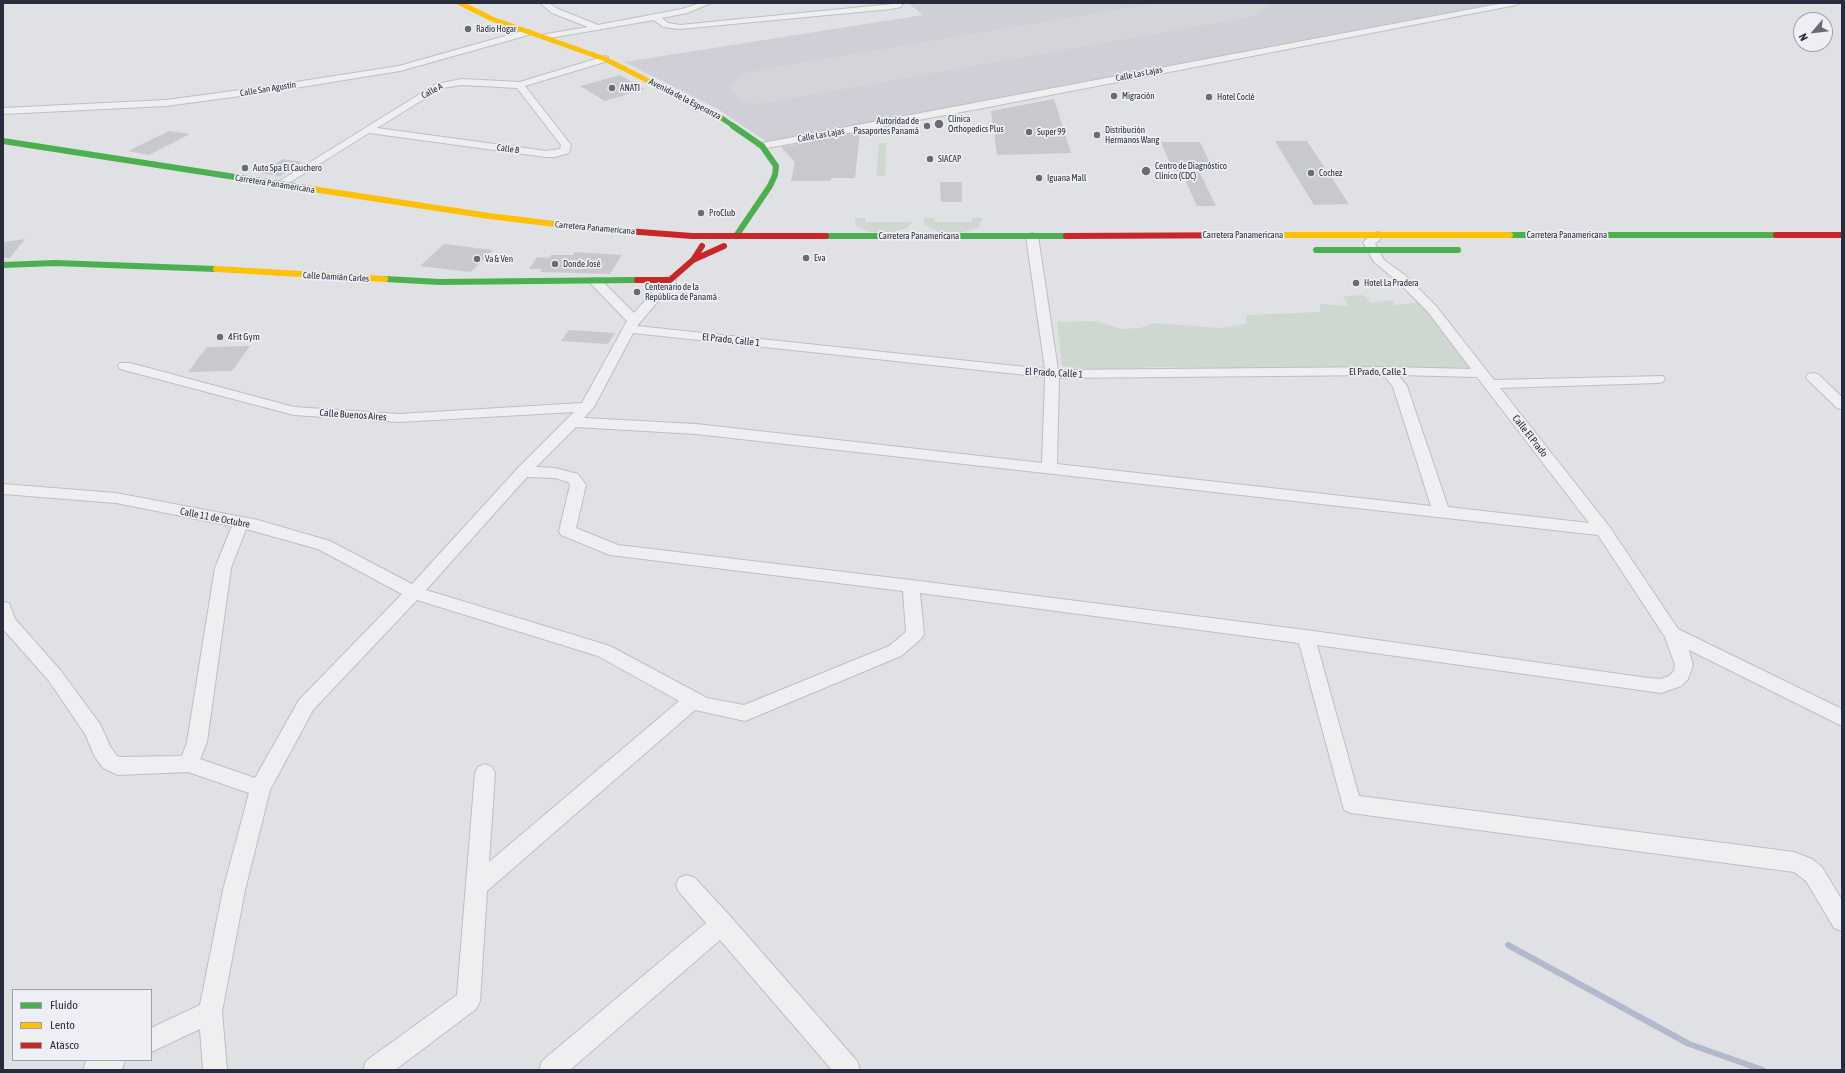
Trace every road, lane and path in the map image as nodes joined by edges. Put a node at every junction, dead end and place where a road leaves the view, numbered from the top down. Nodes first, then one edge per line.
1 (460, 3) edge
2 (544, 3) edge
3 (707, 3) edge
4 (899, 3) edge
5 (1516, 3) edge
6 (656, 17) junction
7 (599, 28) junction
8 (528, 32) junction
9 (544, 37) junction
10 (605, 59) junction
11 (520, 85) junction
12 (3, 111) edge
13 (368, 130) junction
14 (3, 141) edge
15 (3, 144) edge
16 (27, 146) junction
17 (762, 146) junction
18 (280, 184) junction
19 (383, 209) dead end
20 (514, 229) dead end
21 (1338, 235) junction
22 (1378, 235) junction
23 (1842, 235) edge
24 (764, 236) junction
25 (736, 241) junction
26 (671, 244) dead end
27 (1033, 244) junction
28 (857, 245) dead end
29 (702, 246) junction
30 (724, 246) junction
31 (1309, 250) dead end
32 (1468, 250) dead end
33 (1372, 251) junction
34 (692, 260) junction
35 (3, 265) edge
36 (670, 280) junction
37 (595, 281) junction
38 (631, 325) junction
39 (125, 366) dead end
40 (1388, 371) junction
41 (1052, 374) junction
42 (1813, 377) dead end
43 (1486, 379) junction
44 (1658, 379) dead end
45 (1842, 405) edge
46 (587, 407) junction
47 (572, 422) junction
48 (1049, 468) junction
49 (523, 472) junction
50 (3, 489) edge
51 (1441, 511) junction
52 (241, 523) junction
53 (1603, 530) junction
54 (911, 586) junction
55 (414, 593) junction
56 (3, 608) edge
57 (1672, 634) junction
58 (1306, 637) junction
59 (693, 700) junction
60 (1842, 718) edge
61 (188, 764) junction
62 (485, 773) dead end
63 (260, 788) junction
64 (688, 885) dead end
65 (476, 887) junction
66 (1842, 920) edge
67 (722, 924) junction
68 (210, 1012) junction
69 (152, 1040) edge
70 (111, 1061) edge
71 (842, 1068) edge
72 (95, 1070) edge
73 (215, 1070) edge
74 (375, 1070) edge
75 (551, 1070) edge

1 - 8 main road, Avenida de la Esperanza
2 - 7 street
3 - 6 street
4 - 6 street
5 - 17 street, Calle Las Lajas
6 - 7 street
7 - 9 street
8 - 9 main road, Avenida de la Esperanza
8 - 12 street, Calle San Agustín
9 - 10 main road, Avenida de la Esperanza
10 - 11 street, Calle A
10 - 17 main road, Avenida de la Esperanza
11 - 13 street, Calle A
11 - 13 street, Calle B
13 - 18 street, Calle A
14 - 16 main road, Carretera Panamericana
15 - 16 main road
16 - 18 main road, Carretera Panamericana
17 - 25 main road, Avenida de la Esperanza
18 - 25 main road, Carretera Panamericana
19 - 20 main road
21 - 22 main road, Carretera Panamericana
21 - 27 main road, Carretera Panamericana
21 - 33 street
22 - 23 main road, Carretera Panamericana
22 - 33 street
24 - 25 main road, Carretera Panamericana
24 - 27 main road, Carretera Panamericana
24 - 29 main road
25 - 30 main road, Carretera Panamericana
26 - 29 main road, Carretera Panamericana
27 - 28 main road
27 - 41 street
29 - 30 main road, Carretera Panamericana
29 - 34 main road
30 - 34 main road
31 - 33 main road
32 - 33 main road
33 - 43 street, Calle El Prado
34 - 36 main road
35 - 37 main road, Calle Damián Carles
36 - 37 main road, Calle Damián Carles
36 - 38 street
37 - 38 street
38 - 41 street, El Prado, Calle 1
38 - 46 street
39 - 46 street, Calle Buenos Aires
40 - 41 street, El Prado, Calle 1
40 - 43 street, El Prado, Calle 1
40 - 51 street
41 - 48 street
42 - 45 street
43 - 44 street, El Prado, Calle 1
43 - 53 street, Calle El Prado
46 - 47 street
47 - 48 street
47 - 49 street
48 - 51 street
49 - 54 street
49 - 55 street
50 - 52 street, Calle 11 de Octubre
51 - 53 street
52 - 55 street, Calle 11 de Octubre
52 - 61 street
53 - 57 street, Calle El Prado
54 - 58 street
54 - 59 street, Calle 11 de Octubre
55 - 59 street, Calle 11 de Octubre
55 - 63 street
56 - 61 street
57 - 58 street, Calle El Prado
57 - 60 street
58 - 66 street
59 - 65 street
61 - 63 street
62 - 65 street
63 - 68 street
64 - 67 street
65 - 74 street
67 - 71 street
67 - 75 street
68 - 69 street
68 - 73 street
70 - 72 street

